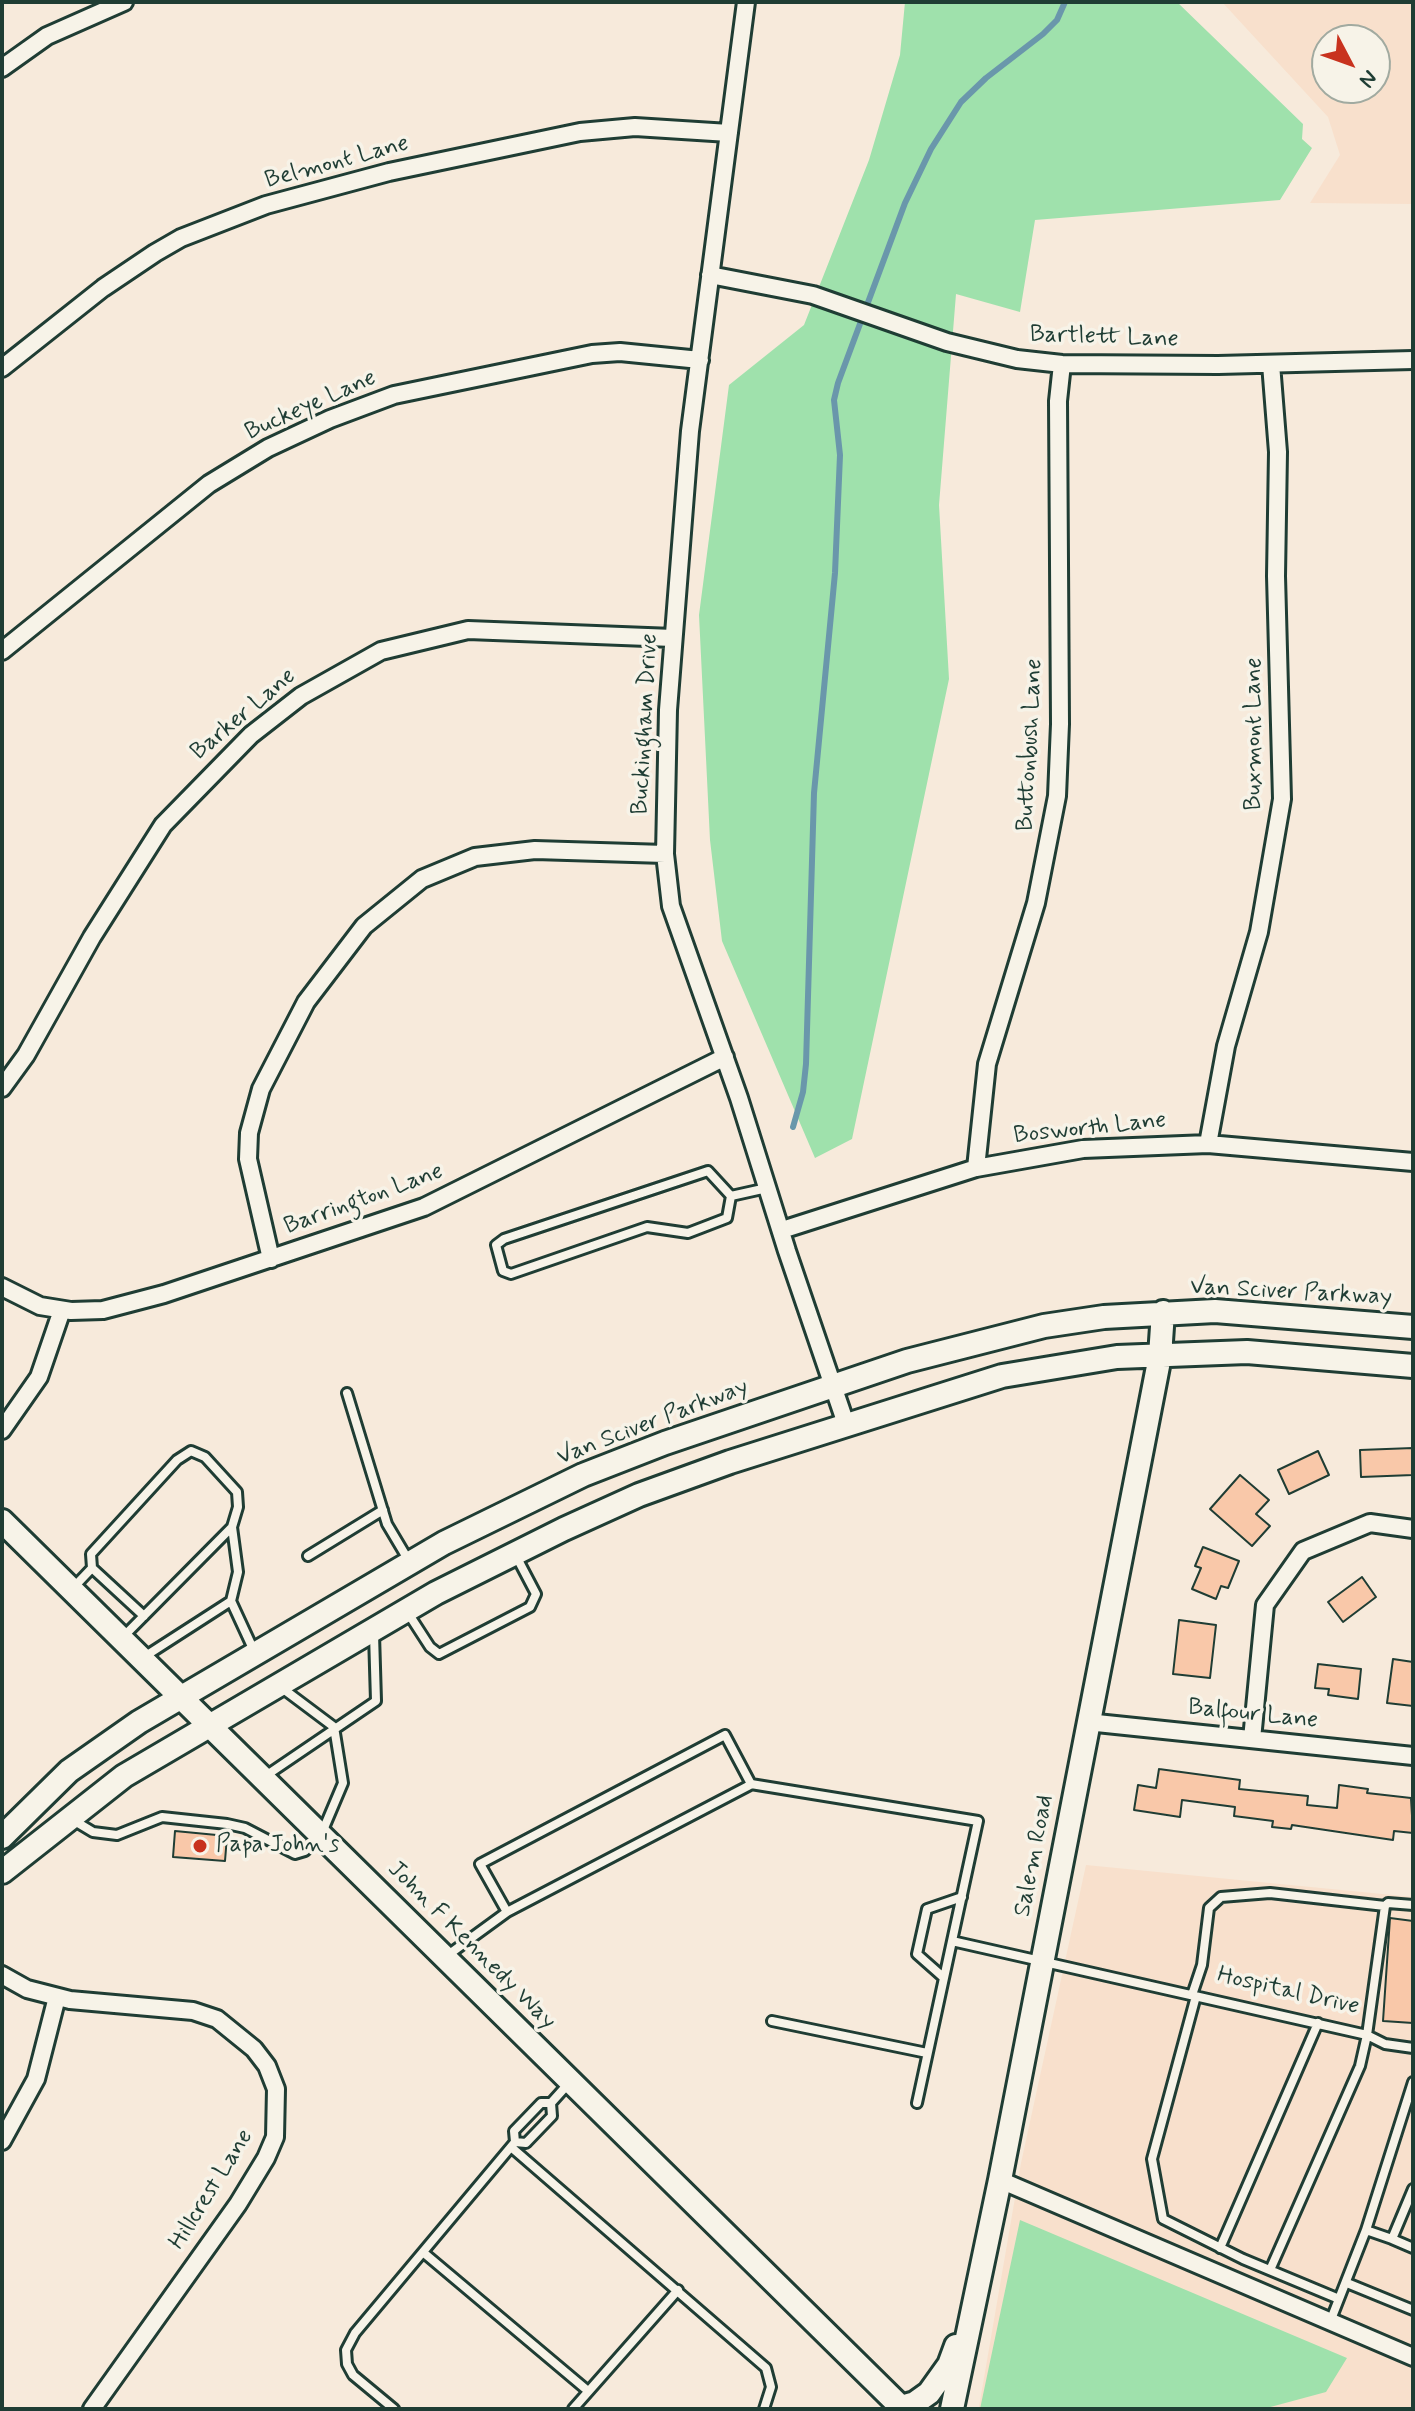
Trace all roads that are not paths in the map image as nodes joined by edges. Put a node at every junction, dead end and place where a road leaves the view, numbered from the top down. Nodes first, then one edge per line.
1 (124, 2) edge
2 (746, 2) edge
3 (2, 68) edge
4 (729, 133) junction
5 (710, 275) junction
6 (700, 360) junction
7 (1413, 360) edge
8 (1062, 364) junction
9 (1271, 364) junction
10 (2, 368) edge
11 (673, 638) junction
12 (2, 651) edge
13 (665, 854) junction
14 (725, 1057) junction
15 (2, 1088) edge
16 (1208, 1144) junction
17 (1413, 1162) edge
18 (976, 1168) junction
19 (768, 1188) junction
20 (731, 1196) junction
21 (782, 1230) junction
22 (271, 1259) junction
23 (2, 1287) edge
24 (62, 1310) junction
25 (1163, 1312) junction
26 (1413, 1327) edge
27 (1160, 1356) junction
28 (1413, 1366) edge
29 (835, 1384) junction
30 (347, 1393) dead end
31 (846, 1424) junction
32 (2, 1430) edge
33 (383, 1510) junction
34 (2, 1521) edge
35 (232, 1527) junction
36 (1413, 1529) edge
37 (515, 1553) junction
38 (308, 1556) dead end
39 (409, 1562) junction
40 (92, 1568) junction
41 (71, 1590) junction
42 (231, 1601) junction
43 (406, 1611) junction
44 (144, 1616) junction
45 (374, 1629) junction
46 (120, 1639) junction
47 (255, 1653) junction
48 (141, 1659) junction
49 (278, 1685) junction
50 (181, 1697) junction
51 (1087, 1722) junction
52 (210, 1725) junction
53 (334, 1727) junction
54 (1252, 1739) junction
55 (1413, 1756) edge
56 (263, 1778) junction
57 (752, 1784) junction
58 (67, 1817) junction
59 (321, 1835) junction
60 (2, 1837) edge
61 (2, 1872) edge
62 (962, 1897) junction
63 (1413, 1905) edge
64 (1385, 1906) junction
65 (507, 1912) junction
66 (952, 1941) junction
67 (445, 1957) junction
68 (1042, 1962) junction
69 (2, 1975) edge
70 (943, 1977) junction
71 (1194, 1996) junction
72 (57, 1997) junction
73 (772, 2021) dead end
74 (1318, 2023) junction
75 (1367, 2035) junction
76 (1413, 2048) edge
77 (927, 2053) junction
78 (571, 2081) junction
79 (1413, 2082) edge
80 (551, 2103) junction
81 (917, 2103) dead end
82 (2, 2141) edge
83 (513, 2144) junction
84 (1000, 2180) junction
85 (1413, 2189) edge
86 (1366, 2230) junction
87 (1392, 2239) junction
88 (1220, 2248) junction
89 (1413, 2248) edge
90 (424, 2253) junction
91 (1270, 2270) junction
92 (1347, 2283) junction
93 (678, 2290) junction
94 (975, 2296) junction
95 (1339, 2299) junction
96 (1413, 2310) edge
97 (1330, 2322) junction
98 (1413, 2357) edge
99 (588, 2391) junction
100 (902, 2408) edge
101 (92, 2409) edge
102 (394, 2409) edge
103 (573, 2409) edge
104 (764, 2409) edge
105 (952, 2409) edge

1 - 3 street
2 - 4 street, Buckingham Drive
4 - 5 street, Buckingham Drive
4 - 10 street, Belmont Lane
5 - 6 street, Buckingham Drive
5 - 8 street, Bartlett Lane
6 - 11 street, Buckingham Drive
6 - 12 street, Buckeye Lane
7 - 9 street, Bartlett Lane
8 - 9 street, Bartlett Lane
8 - 18 street, Buttonbush Lane
9 - 16 street, Buxmont Lane
11 - 13 street, Buckingham Drive
11 - 15 street, Barker Lane
13 - 14 street, Buckingham Drive
13 - 22 street
14 - 19 street, Buckingham Drive
14 - 22 street, Barrington Lane
16 - 17 street, Bosworth Lane
16 - 18 street, Bosworth Lane
18 - 21 street, Bosworth Lane
19 - 20 lane
19 - 21 street, Buckingham Drive
20 - 20 lane
21 - 29 street, Buckingham Drive
22 - 24 street, Barrington Lane
23 - 24 street, Barrington Lane
24 - 32 street
25 - 26 street, Van Sciver Parkway
25 - 27 street, Salem Road
25 - 29 street, Van Sciver Parkway
27 - 28 street
27 - 31 street
27 - 51 street, Salem Road
29 - 31 street, Buckingham Drive
29 - 39 street, Van Sciver Parkway
30 - 33 lane
31 - 37 street
33 - 38 lane
33 - 39 lane
34 - 41 street, John F Kennedy Way
35 - 40 lane
35 - 42 lane
35 - 44 lane
36 - 54 street
37 - 43 street
37 - 43 lane
39 - 47 street, Van Sciver Parkway
40 - 41 lane
40 - 44 lane
41 - 46 street, John F Kennedy Way
42 - 47 lane
42 - 48 lane
43 - 45 street
44 - 46 lane
45 - 49 street
45 - 53 lane
46 - 48 street, John F Kennedy Way
47 - 50 street, Van Sciver Parkway
48 - 50 street, John F Kennedy Way
49 - 52 street
49 - 53 lane
50 - 52 street, John F Kennedy Way
50 - 60 street, Van Sciver Parkway
51 - 54 street, Balfour Lane
51 - 68 street, Salem Road
52 - 56 street, John F Kennedy Way
52 - 58 street
53 - 56 lane
53 - 59 lane
54 - 55 street, Balfour Lane
56 - 59 street, John F Kennedy Way
57 - 62 lane
57 - 65 lane
57 - 65 lane
58 - 59 lane
58 - 61 street
59 - 67 street, John F Kennedy Way
62 - 66 lane
62 - 70 lane
63 - 64 lane
64 - 71 lane
64 - 75 lane, Hospital Drive
65 - 67 lane
66 - 68 lane, Hospital Drive
66 - 70 lane
67 - 78 street, John F Kennedy Way
68 - 71 lane, Hospital Drive
68 - 84 street, Salem Road
69 - 72 street, Hillcrest Lane
70 - 77 lane
71 - 74 lane, Hospital Drive
71 - 88 lane
72 - 82 street
72 - 101 street, Hillcrest Lane
73 - 77 lane
74 - 75 lane, Hospital Drive
74 - 88 lane
75 - 76 lane
75 - 91 lane
77 - 81 lane
78 - 80 lane
78 - 100 street, John F Kennedy Way
79 - 86 lane
80 - 83 lane
80 - 83 lane
83 - 90 lane
83 - 93 lane
84 - 94 street, Salem Road
84 - 97 street
85 - 87 lane
86 - 87 lane
86 - 92 lane
87 - 89 lane
88 - 91 lane
90 - 99 lane
90 - 102 lane
91 - 95 lane
92 - 95 lane
92 - 96 lane
93 - 99 lane
93 - 104 lane
94 - 100 street
94 - 105 street, Salem Road
95 - 97 lane
97 - 98 street
99 - 103 lane

